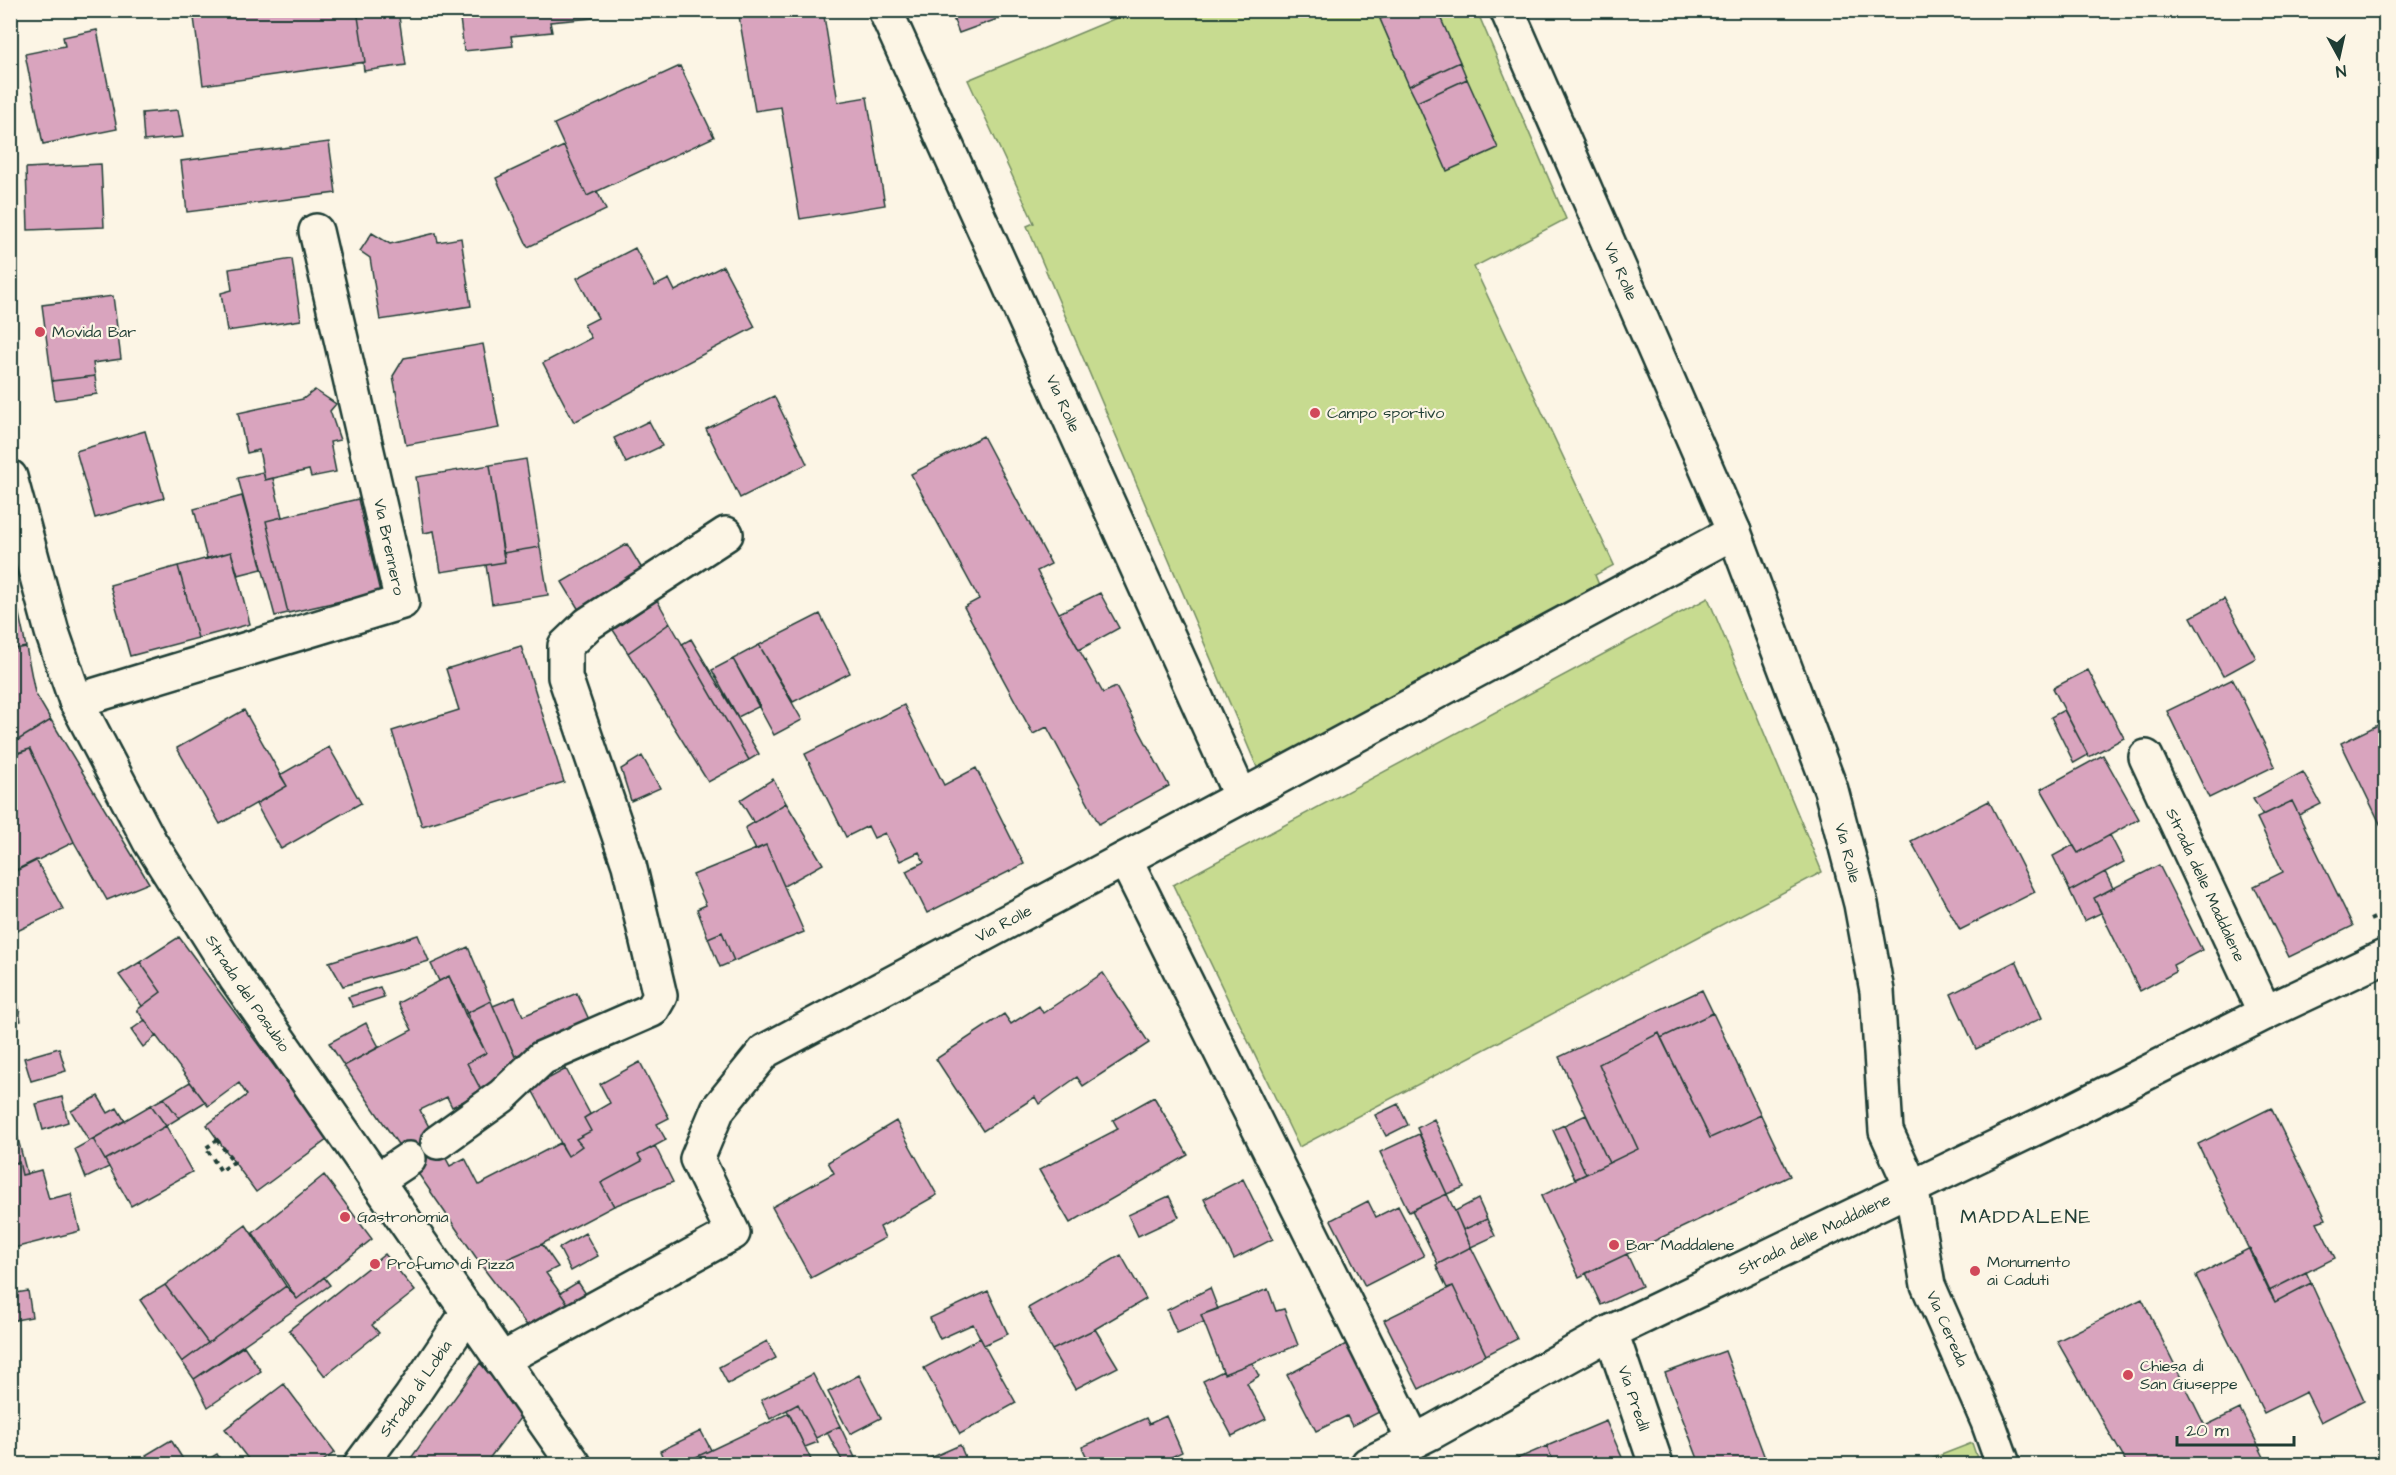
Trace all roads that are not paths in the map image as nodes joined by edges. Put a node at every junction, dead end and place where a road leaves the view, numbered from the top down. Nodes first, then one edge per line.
1 (885, 10) edge
2 (1507, 10) edge
3 (316, 231) dead end
4 (10, 477) edge
5 (1734, 532) junction
6 (726, 534) dead end
7 (76, 701) junction
8 (2146, 757) dead end
9 (1241, 797) junction
10 (1125, 859) junction
11 (2385, 956) edge
12 (2265, 1013) junction
13 (438, 1142) dead end
14 (409, 1159) dead end
15 (376, 1181) junction
16 (1911, 1186) junction
17 (469, 1311) junction
18 (1611, 1332) junction
19 (501, 1360) junction
20 (1414, 1441) junction
21 (573, 1462) edge
22 (361, 1464) edge
23 (1368, 1464) edge
24 (1656, 1464) edge
25 (2003, 1464) edge

1 - 9 street, Via Rolle
2 - 5 street, Via Rolle
3 - 7 street, Via Brennero
4 - 7 street, Strada del Pasubio
5 - 9 street, Via Rolle
5 - 16 street, Via Rolle
6 - 13 street
7 - 15 street, Strada del Pasubio
8 - 12 street, Strada delle Maddalene
9 - 10 street, Via Rolle
10 - 19 street, Via Rolle
10 - 20 street
11 - 12 street, Strada delle Maddalene
12 - 16 street, Strada delle Maddalene
14 - 15 street
15 - 17 street, Strada del Pasubio
16 - 18 street, Strada delle Maddalene
16 - 25 street, Via Cereda
17 - 19 street, Strada del Pasubio
17 - 22 street, Strada di Lobia
18 - 20 street, Strada delle Maddalene
18 - 24 street, Via Predil
19 - 21 street, Strada del Pasubio
20 - 23 street, Strada delle Maddalene

